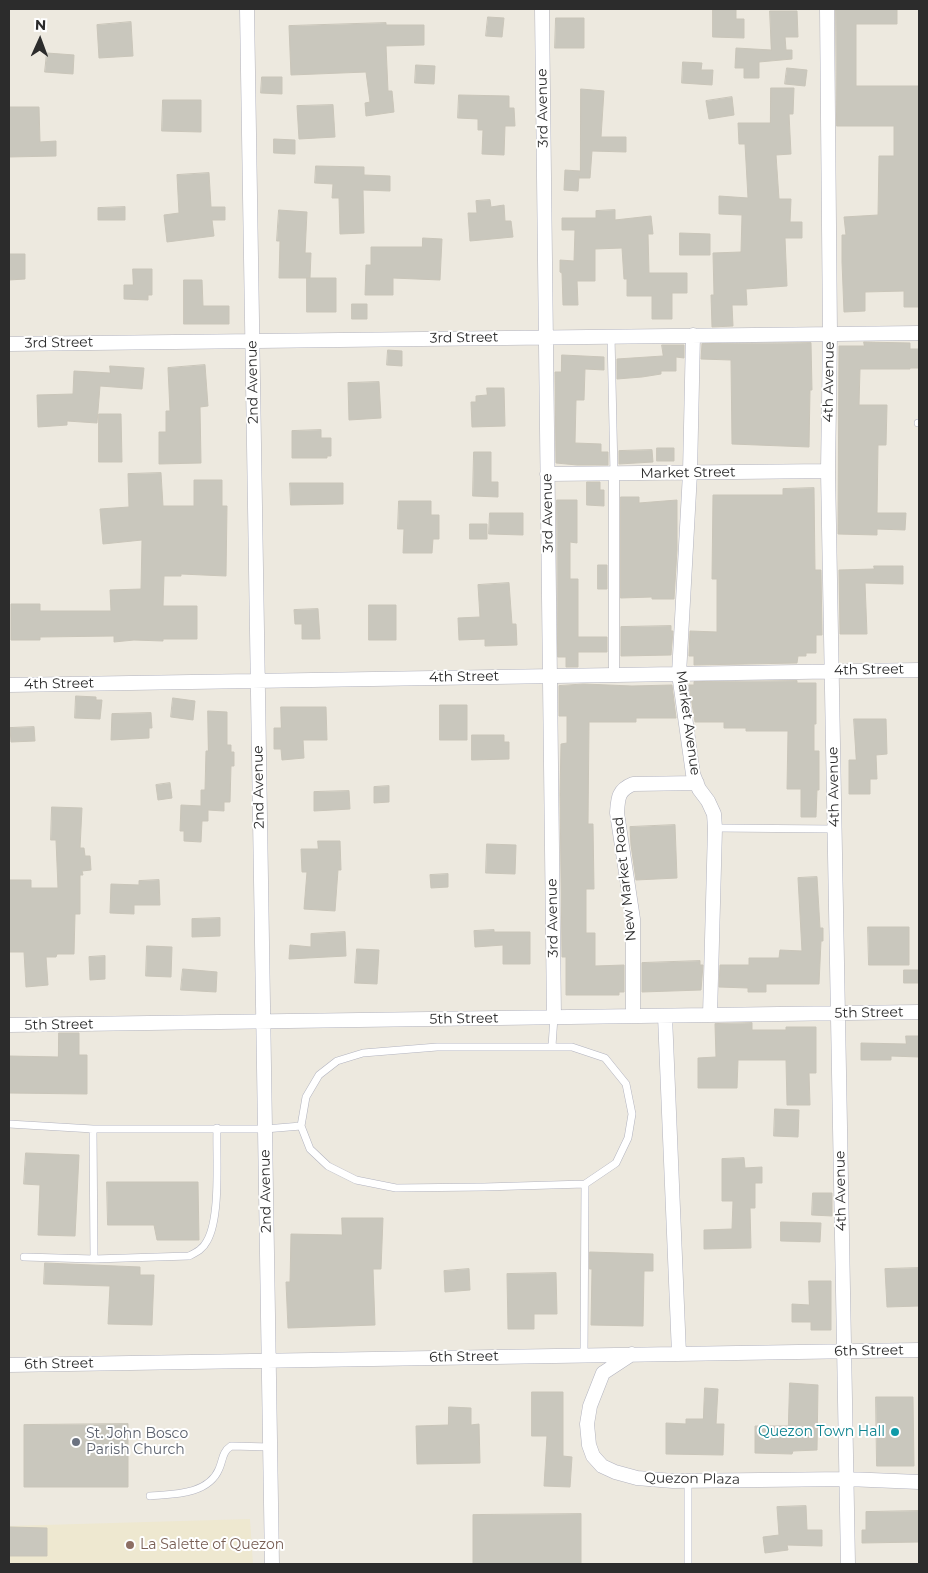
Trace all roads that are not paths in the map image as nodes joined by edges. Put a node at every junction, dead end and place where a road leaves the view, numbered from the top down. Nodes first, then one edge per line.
1 (247, 9) edge
2 (542, 9) edge
3 (827, 9) edge
4 (919, 333) edge
5 (830, 334) junction
6 (611, 336) junction
7 (694, 336) junction
8 (546, 337) junction
9 (252, 341) junction
10 (9, 344) edge
11 (828, 471) junction
12 (690, 473) junction
13 (547, 474) junction
14 (614, 474) junction
15 (919, 670) edge
16 (833, 671) junction
17 (679, 674) junction
18 (614, 675) junction
19 (550, 676) junction
20 (258, 681) junction
21 (9, 685) edge
22 (697, 783) junction
23 (715, 828) junction
24 (834, 829) junction
25 (919, 1012) edge
26 (838, 1013) junction
27 (710, 1015) junction
28 (634, 1016) junction
29 (666, 1016) junction
30 (554, 1018) junction
31 (263, 1022) junction
32 (9, 1025) edge
33 (552, 1046) junction
34 (9, 1124) edge
35 (301, 1126) junction
36 (217, 1128) junction
37 (93, 1129) junction
38 (265, 1129) junction
39 (585, 1184) junction
40 (24, 1257) dead end
41 (94, 1259) junction
42 (919, 1350) edge
43 (844, 1351) junction
44 (632, 1354) junction
45 (679, 1354) junction
46 (584, 1355) junction
47 (269, 1360) junction
48 (9, 1365) edge
49 (270, 1447) junction
50 (847, 1479) junction
51 (688, 1481) junction
52 (919, 1482) edge
53 (150, 1496) dead end
54 (272, 1564) edge
55 (688, 1564) edge
56 (848, 1564) edge

1 - 9 street, 2nd Avenue
2 - 8 street, 3rd Avenue
3 - 5 street, 4th Avenue
4 - 5 street, 3rd Street
5 - 7 street, 3rd Street
5 - 11 street, 4th Avenue
6 - 7 street, 3rd Street
6 - 8 street, 3rd Street
6 - 14 lane
7 - 12 street, Market Avenue
8 - 9 street, 3rd Street
8 - 13 street, 3rd Avenue
9 - 10 street, 3rd Street
9 - 20 street, 2nd Avenue
11 - 12 street, Market Street
11 - 16 street, 4th Avenue
12 - 14 street, Market Street
12 - 17 street, Market Avenue
13 - 14 street, Market Street
13 - 19 street, 3rd Avenue
14 - 18 street
15 - 16 street, 4th Street
16 - 17 street, 4th Street
16 - 24 street, 4th Avenue
17 - 18 street, 4th Street
17 - 22 street, Market Avenue
18 - 19 street, 4th Street
19 - 20 street, 4th Street
19 - 30 street, 3rd Avenue
20 - 21 street, 4th Street
20 - 31 street, 2nd Avenue
22 - 23 street, Market Avenue
22 - 28 street, New Market Road
23 - 24 lane
23 - 27 street, Market Avenue
24 - 26 street, 4th Avenue
25 - 26 street, 5th Street
26 - 27 street, 5th Street
26 - 43 street, 4th Avenue
27 - 29 street, 5th Street
28 - 29 street, 5th Street
28 - 30 street, 5th Street
29 - 45 street
30 - 31 street, 5th Street
30 - 33 lane
31 - 32 street, 5th Street
31 - 38 street, 2nd Avenue
33 - 35 lane
33 - 39 lane
34 - 37 lane
35 - 38 lane
35 - 39 lane
36 - 37 lane
36 - 38 lane
36 - 41 lane
37 - 41 lane
38 - 47 street, 2nd Avenue
39 - 46 lane
40 - 41 lane
42 - 43 street, 6th Street
43 - 45 street, 6th Street
43 - 50 street, 4th Avenue
44 - 45 street, 6th Street
44 - 46 street, 6th Street
44 - 51 street, Quezon Plaza
46 - 47 street, 6th Street
47 - 48 street, 6th Street
47 - 49 street, 2nd Avenue
49 - 53 lane
49 - 54 street, 2nd Avenue
50 - 51 street, Quezon Plaza
50 - 52 street, Quezon Plaza
50 - 56 street, 4th Avenue
51 - 55 lane

